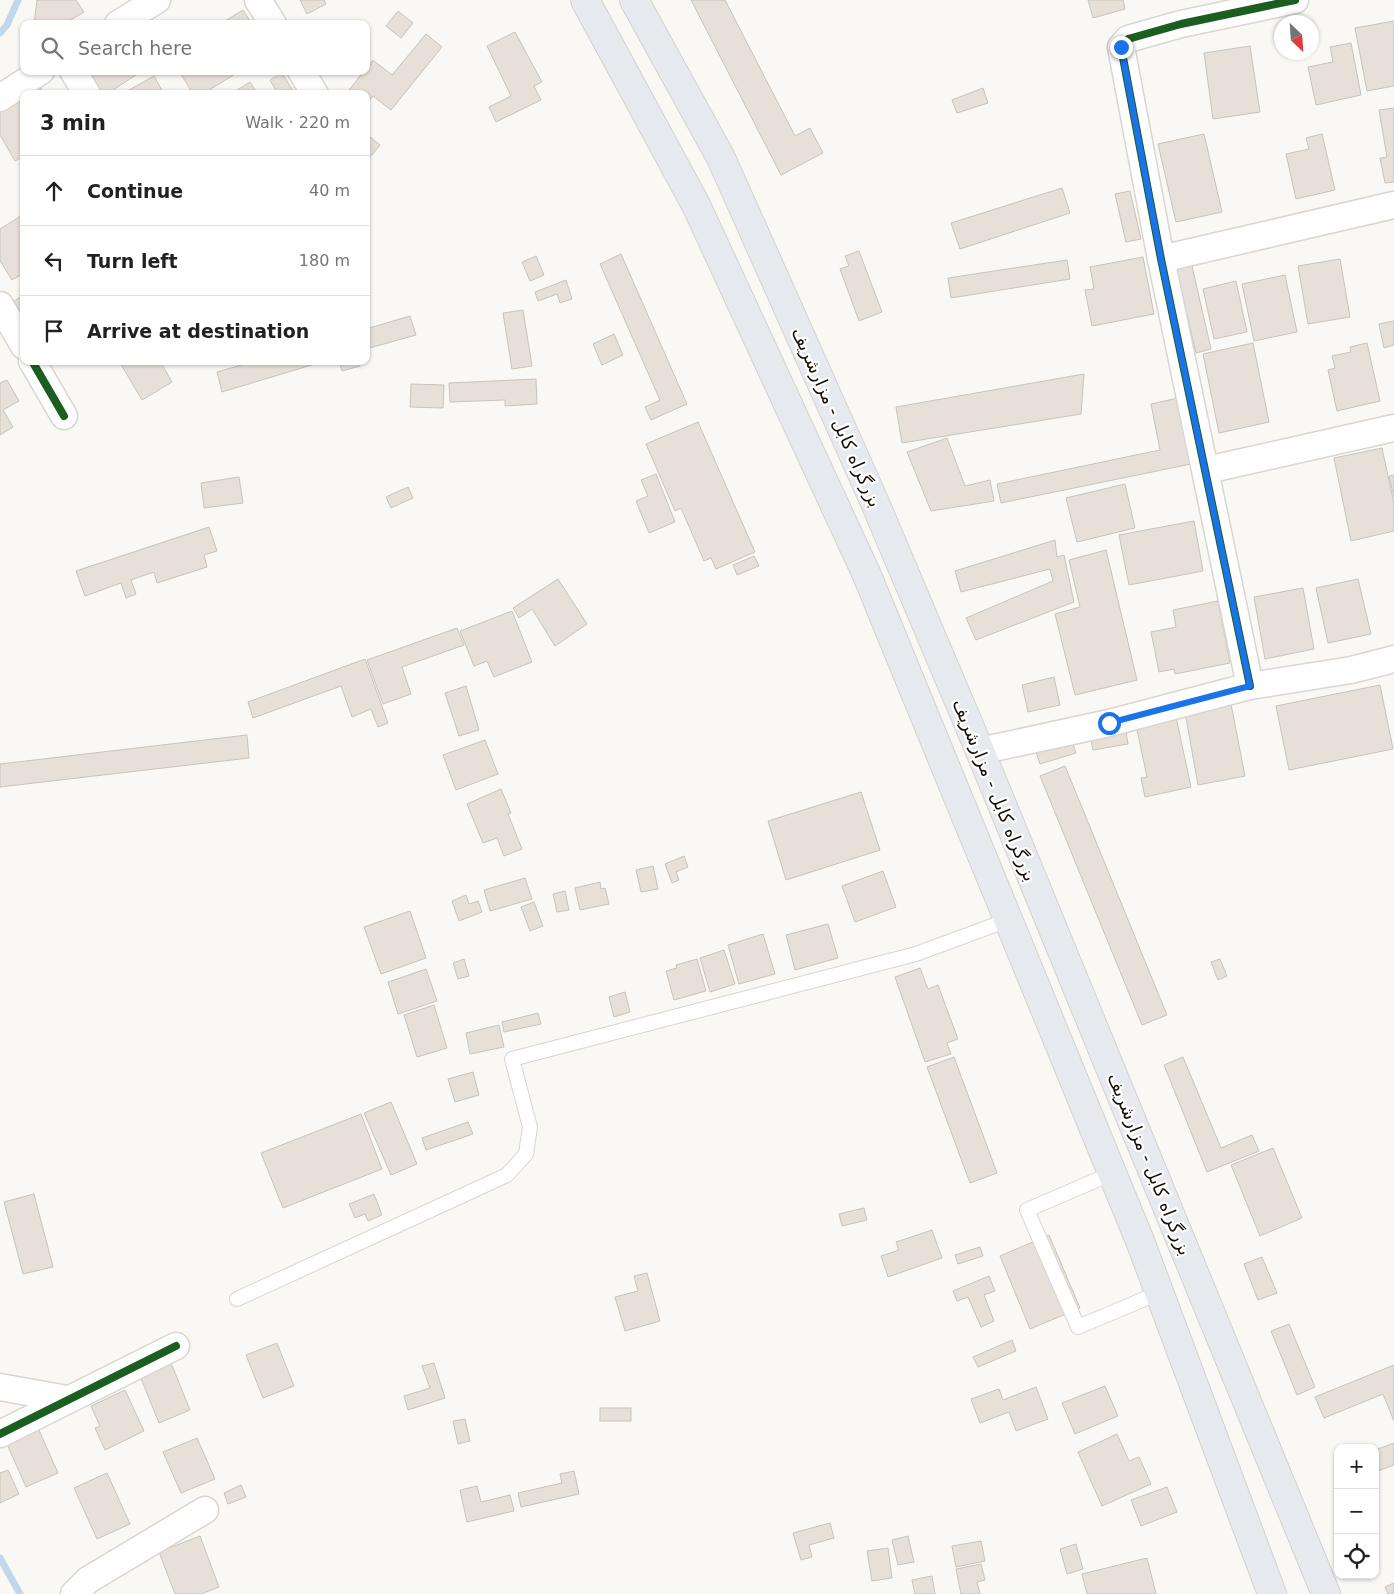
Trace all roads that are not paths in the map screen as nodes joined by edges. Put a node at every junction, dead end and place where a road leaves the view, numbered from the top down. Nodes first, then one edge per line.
1 (158, 0) edge
2 (258, 0) edge
3 (585, 0) edge
4 (634, 0) edge
5 (1295, 0) edge
6 (125, 20) edge
7 (270, 20) edge
8 (36, 75) edge
9 (75, 75) edge
10 (303, 75) edge
11 (85, 90) edge
12 (313, 90) edge
13 (0, 98) edge
14 (1394, 205) edge
15 (1161, 259) junction
16 (0, 305) edge
17 (20, 339) edge
18 (34, 365) edge
19 (819, 377) junction
20 (783, 394) junction
21 (64, 416) dead end
22 (1394, 428) edge
23 (1207, 470) junction
24 (1394, 659) edge
25 (1250, 686) junction
26 (980, 751) junction
27 (1043, 906) junction
28 (1008, 920) junction
29 (1147, 1157) junction
30 (1113, 1172) junction
31 (1160, 1292) junction
32 (237, 1300) dead end
33 (176, 1346) dead end
34 (0, 1387) edge
35 (68, 1399) junction
36 (0, 1434) edge
37 (205, 1510) dead end
38 (74, 1594) edge
39 (1272, 1594) edge
40 (1326, 1594) edge

1 - 6 street
2 - 7 street
3 - 20 highway
4 - 19 highway, بزرگراه کابل - مزارشریف
5 - 15 street
8 - 13 street
9 - 11 street
10 - 12 street
14 - 15 street
15 - 23 street
16 - 17 street
18 - 21 street
19 - 20 highway
19 - 26 highway, بزرگراه کابل - مزارشریف
20 - 28 highway
22 - 23 street
23 - 25 street
24 - 25 street
25 - 26 street
26 - 27 highway, بزرگراه کابل - مزارشریف
27 - 28 highway
27 - 29 highway, بزرگراه کابل - مزارشریف
28 - 30 highway
28 - 32 lane
29 - 30 highway
29 - 40 highway, بزرگراه کابل - مزارشریف
30 - 31 highway
30 - 31 lane
31 - 39 highway
33 - 35 street
34 - 35 street
35 - 36 street
37 - 38 street

